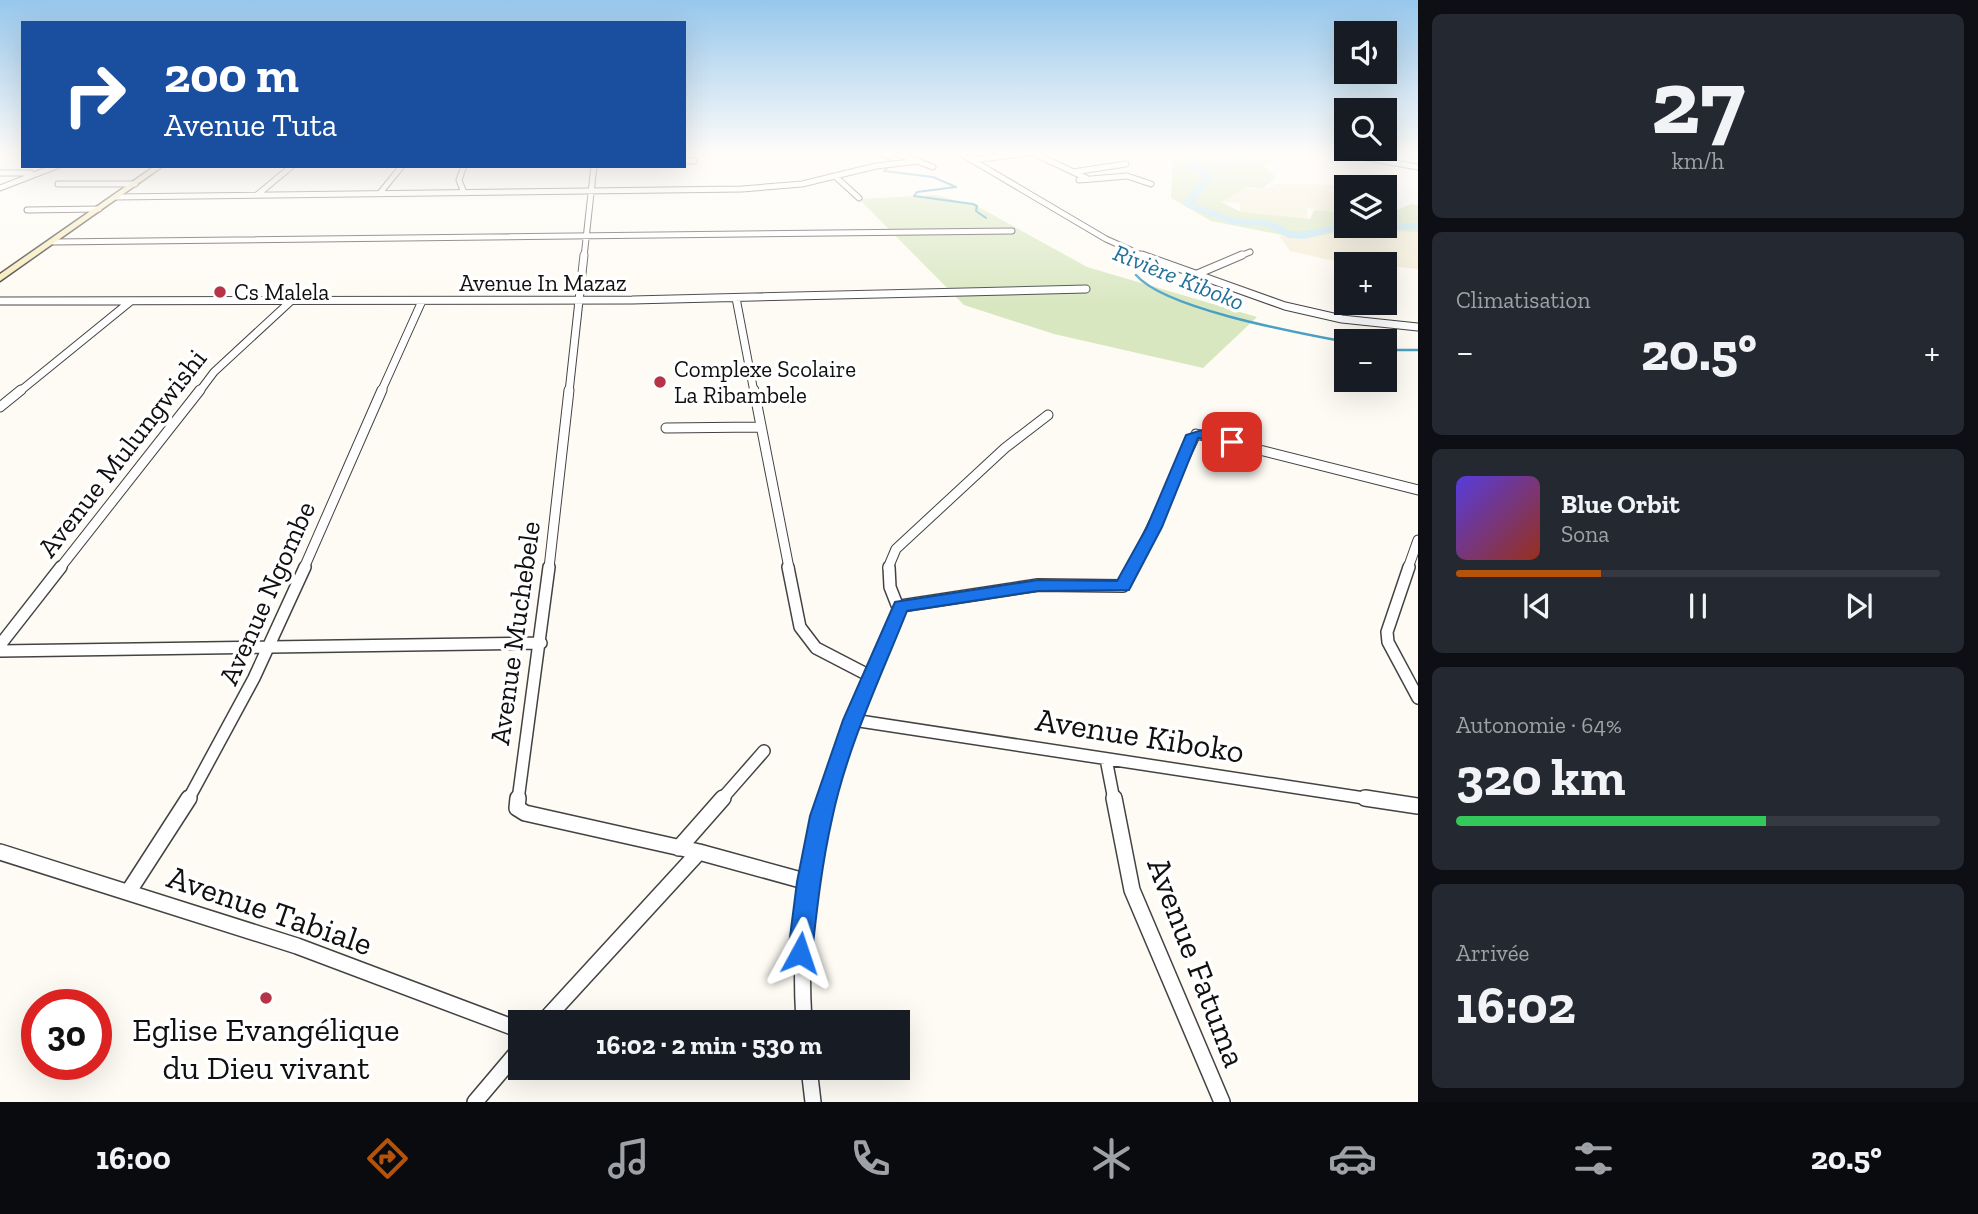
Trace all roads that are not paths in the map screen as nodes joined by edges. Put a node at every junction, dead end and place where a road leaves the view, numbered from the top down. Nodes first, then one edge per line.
1 (105, 204) edge
2 (588, 204) edge
3 (1048, 204) edge
4 (99, 209) junction
5 (27, 210) dead end
6 (1012, 231) dead end
7 (585, 236) junction
8 (53, 242) junction
9 (1250, 252) dead end
10 (1195, 275) junction
11 (0, 278) edge
12 (1086, 289) dead end
13 (736, 298) junction
14 (292, 300) junction
15 (579, 300) junction
16 (0, 301) edge
17 (131, 301) junction
18 (422, 301) junction
19 (1418, 327) edge
20 (0, 407) edge
21 (1048, 415) dead end
22 (759, 427) junction
23 (666, 428) dead end
24 (1418, 490) edge
25 (1418, 540) edge
26 (899, 610) junction
27 (541, 643) junction
28 (0, 645) edge
29 (268, 645) junction
30 (0, 651) edge
31 (870, 676) junction
32 (1418, 698) edge
33 (853, 720) junction
34 (764, 751) dead end
35 (1106, 759) junction
36 (1418, 806) edge
37 (680, 848) junction
38 (0, 852) edge
39 (699, 852) junction
40 (808, 882) junction
41 (130, 891) junction
42 (554, 1010) edge
43 (803, 1010) edge
44 (508, 1025) edge
45 (508, 1063) edge
46 (810, 1080) edge
47 (475, 1102) edge
48 (813, 1102) edge
49 (1222, 1102) edge

1 - 4 main road
2 - 7 street, Avenue Muchebele
3 - 10 street
4 - 5 street
4 - 8 main road
6 - 7 street
7 - 8 street
7 - 15 street, Avenue Muchebele
8 - 11 main road
9 - 10 street
10 - 19 street
12 - 13 street, Avenue In Mazaz
13 - 15 street, Avenue In Mazaz
13 - 22 street
14 - 17 street, Avenue In Mazaz
14 - 18 street, Avenue In Mazaz
14 - 28 street, Avenue Mulungwishi
15 - 18 street, Avenue In Mazaz
15 - 27 street, Avenue Muchebele
16 - 17 street, Avenue In Mazaz
17 - 20 street
18 - 29 street, Avenue Ngombe
21 - 26 street
22 - 23 street
22 - 31 street
24 - 26 street
25 - 32 street
26 - 31 street
27 - 29 street
27 - 37 street, Avenue Muchebele
29 - 30 street
29 - 41 street, Avenue Ngombe
31 - 33 street
33 - 35 street, Avenue Kiboko
33 - 40 street
34 - 37 street
35 - 36 street, Avenue Kiboko
35 - 49 street, Avenue Fatuma
37 - 39 street, Avenue Muchebele
38 - 41 street, Avenue Tabiale
39 - 40 street, Avenue Muchebele
39 - 42 street
40 - 43 street
41 - 44 street, Avenue Tabiale
45 - 47 street
46 - 48 street

